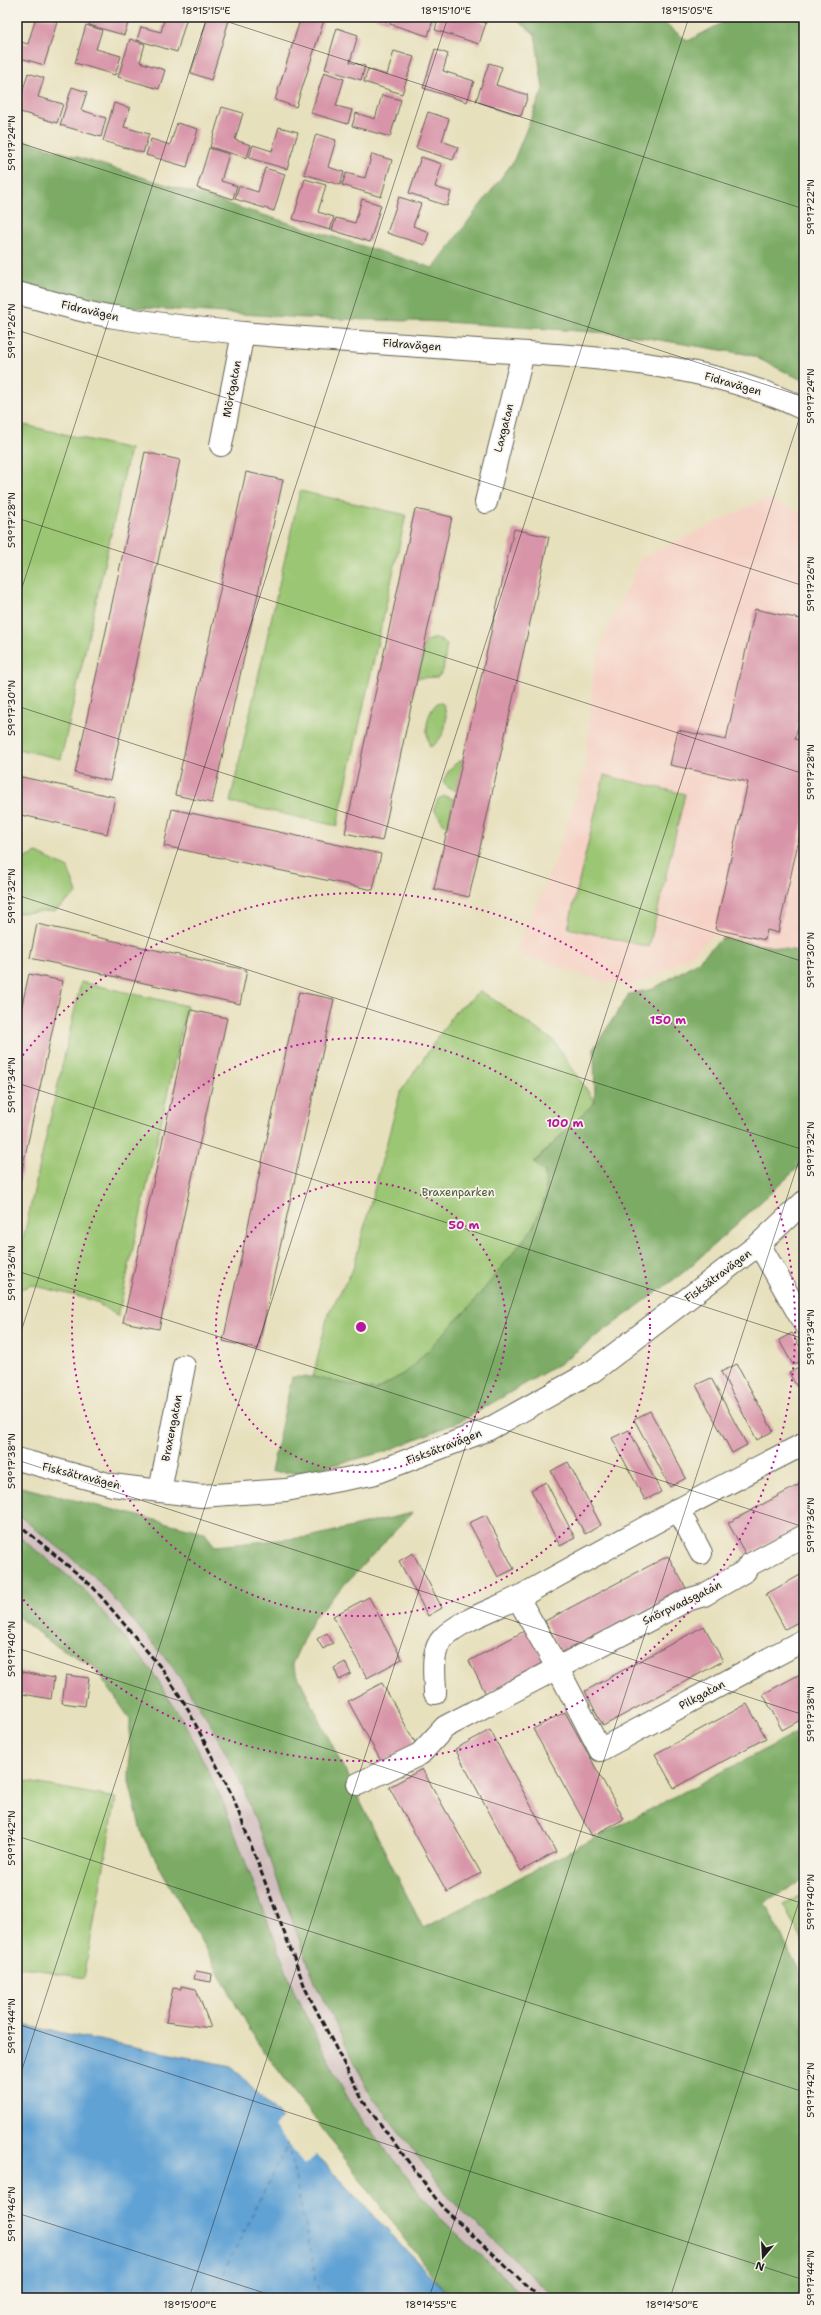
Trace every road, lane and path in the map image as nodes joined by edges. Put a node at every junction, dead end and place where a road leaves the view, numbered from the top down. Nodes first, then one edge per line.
1 (17, 293) edge
2 (244, 333) junction
3 (523, 353) junction
4 (804, 409) edge
5 (221, 445) dead end
6 (486, 502) dead end
7 (798, 1208) edge
8 (759, 1244) junction
9 (804, 1323) edge
10 (184, 1366) dead end
11 (804, 1444) edge
12 (17, 1459) edge
13 (160, 1491) junction
14 (678, 1509) junction
15 (804, 1536) edge
16 (701, 1553) dead end
17 (518, 1598) junction
18 (804, 1640) edge
19 (557, 1666) junction
20 (435, 1693) dead end
21 (358, 1784) dead end

1 - 2 street, Fidravägen
2 - 3 street, Fidravägen
2 - 5 street, Mörtgatan
3 - 4 street, Fidravägen
3 - 6 street, Laxgatan
7 - 8 street, Fisksätravägen
8 - 9 street
8 - 13 street, Fisksätravägen
10 - 13 street, Braxengatan
11 - 14 street
12 - 13 street, Fisksätravägen
14 - 16 street
14 - 17 street
15 - 19 street, Snörpvadsgatan
17 - 19 street
17 - 20 street
18 - 19 street, Pilkgatan
19 - 21 street, Snörpvadsgatan

